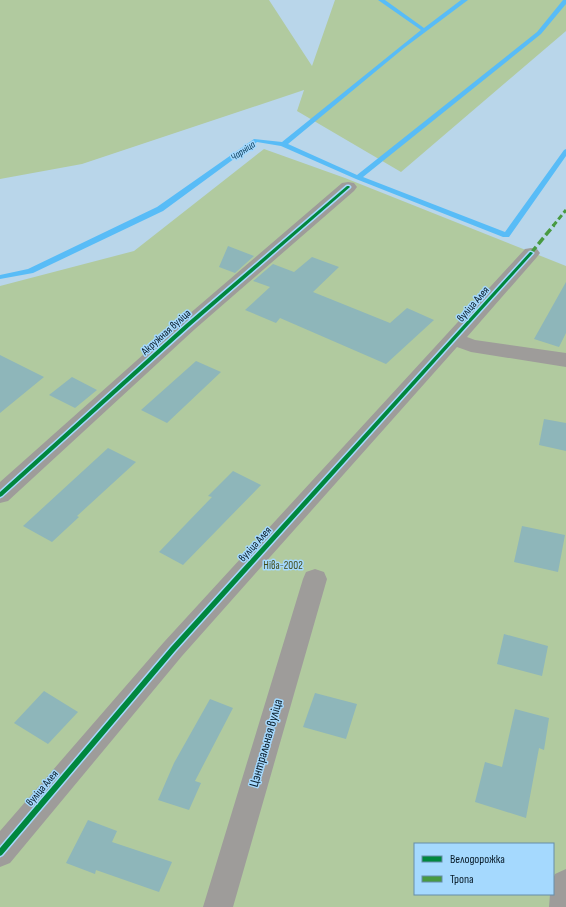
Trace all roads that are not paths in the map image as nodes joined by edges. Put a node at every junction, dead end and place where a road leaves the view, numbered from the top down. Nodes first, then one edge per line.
1 (348, 187) dead end
2 (531, 253) dead end
3 (455, 339) junction
4 (566, 360) edge
5 (0, 495) edge
6 (314, 579) dead end
7 (0, 853) edge
8 (566, 884) edge
9 (218, 907) edge
10 (564, 907) edge

1 - 5 street, Акружная вуліца
2 - 3 street, вуліца Алея
3 - 4 street
3 - 7 street, вуліца Алея
6 - 9 street, Цэнтральная вуліца
8 - 10 street

